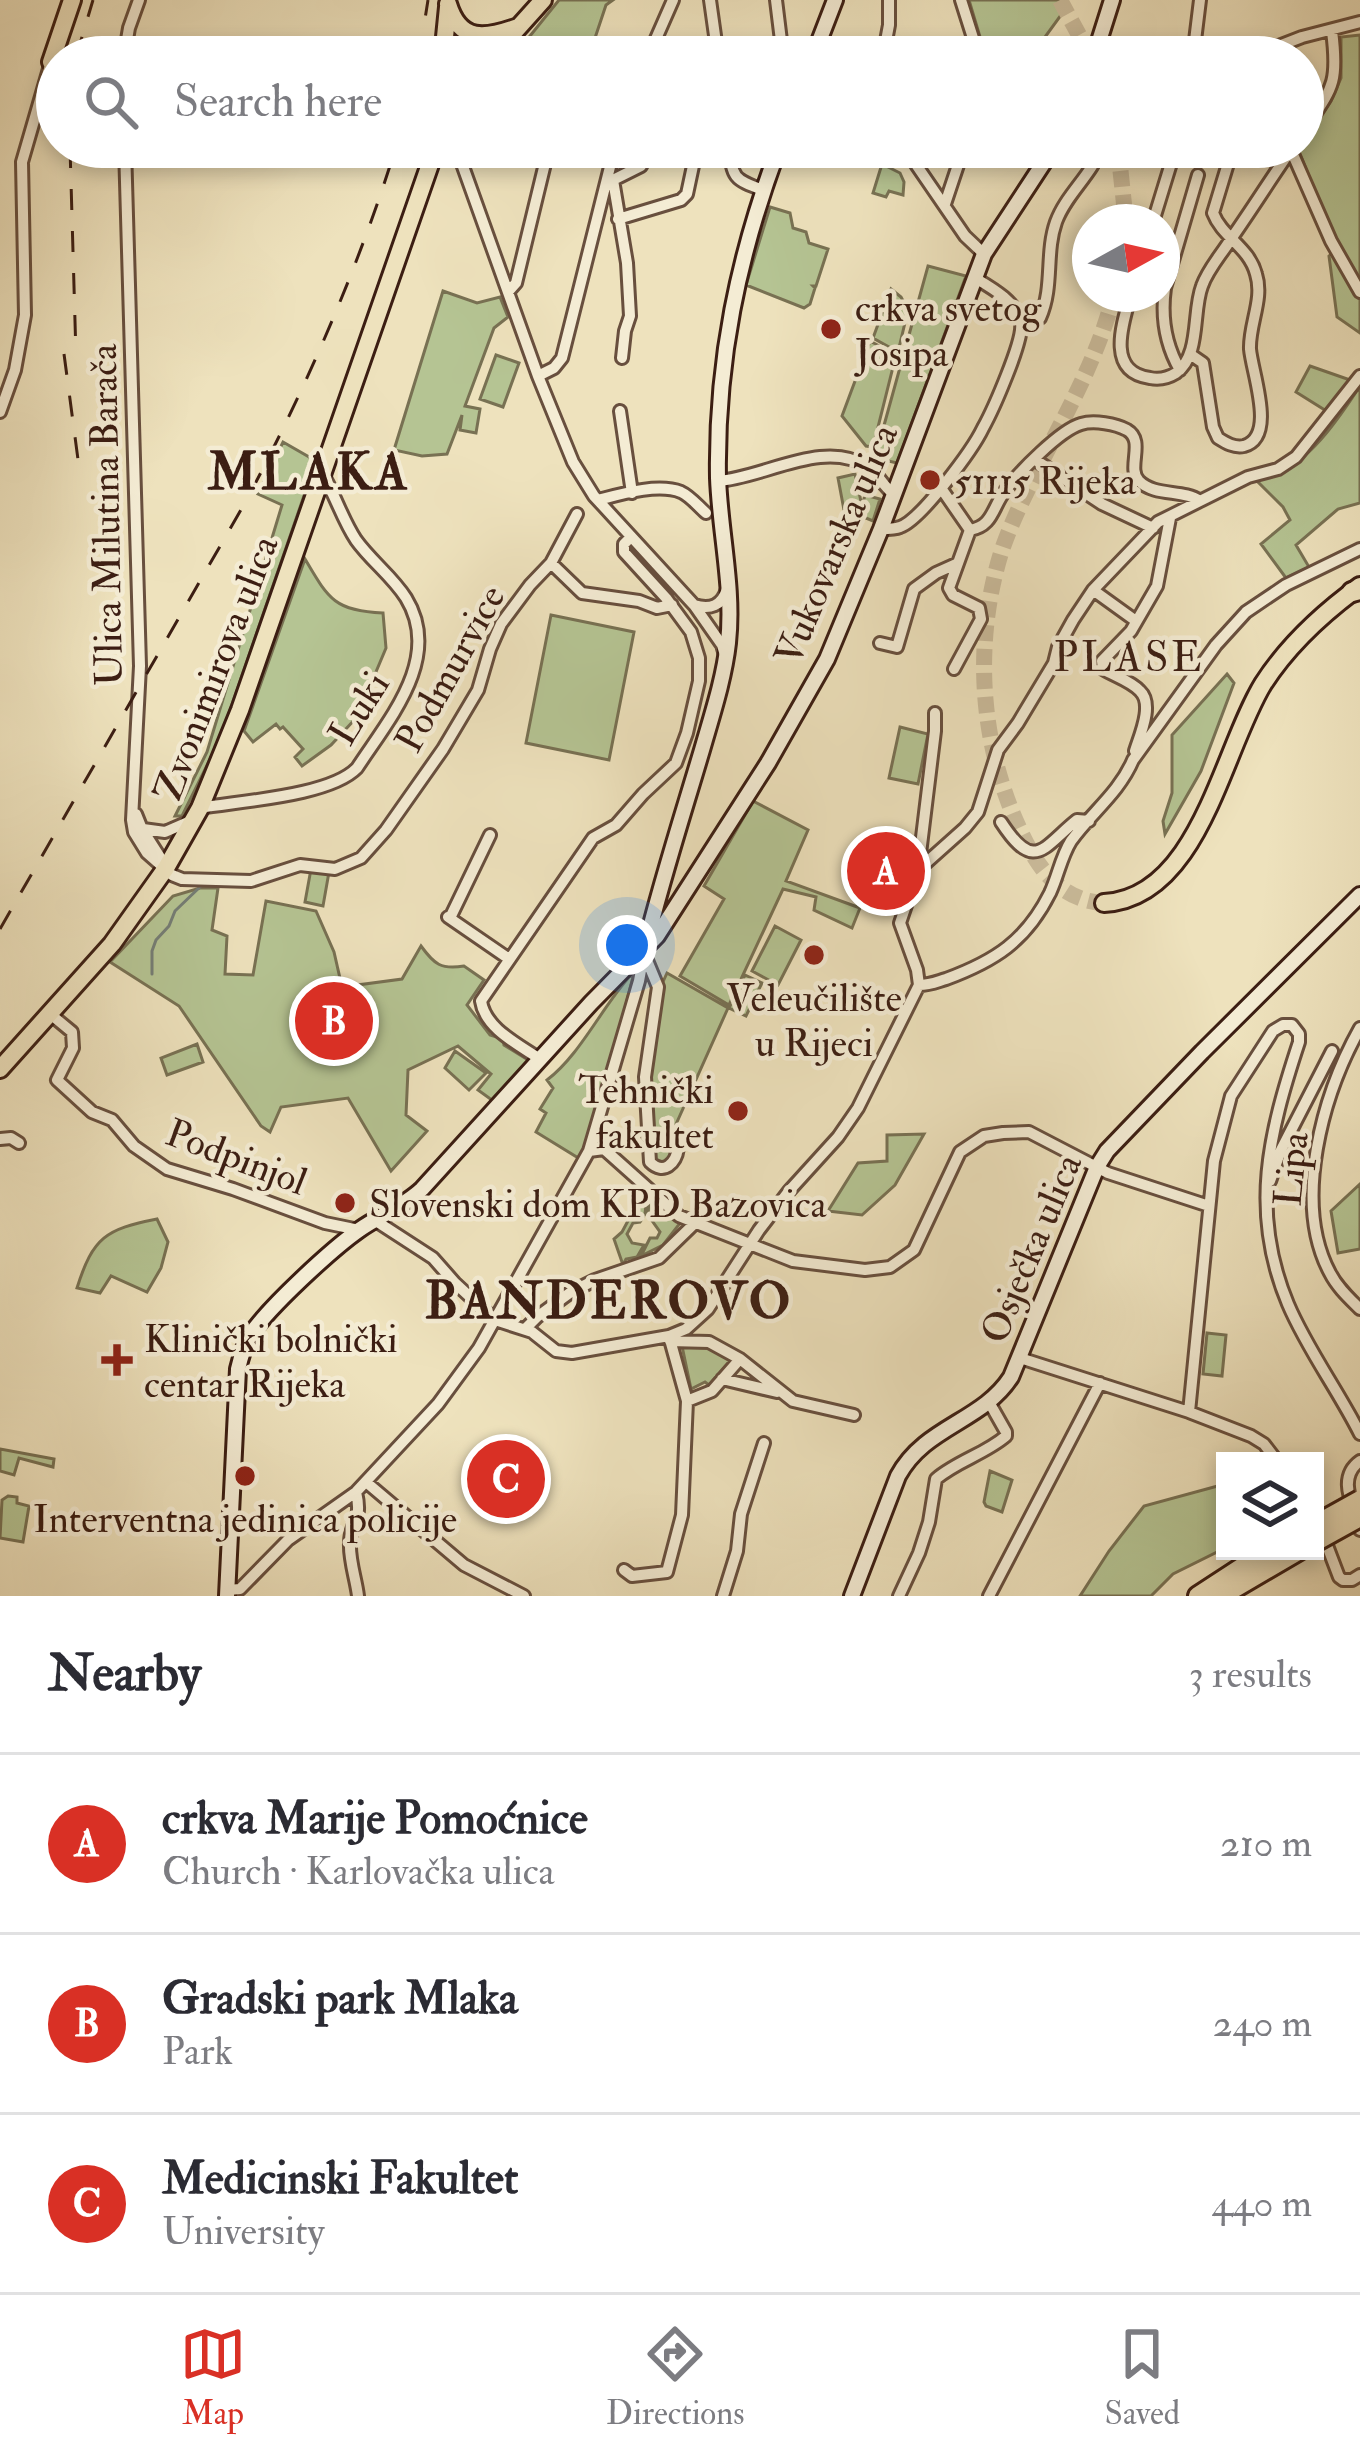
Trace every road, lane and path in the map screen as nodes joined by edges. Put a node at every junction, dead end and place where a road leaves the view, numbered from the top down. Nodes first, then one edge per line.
1 (72, 0) edge
2 (139, 0) edge
3 (543, 0) edge
4 (673, 0) edge
5 (710, 0) edge
6 (776, 0) edge
7 (835, 0) edge
8 (889, 0) edge
9 (961, 0) edge
10 (1116, 0) edge
11 (1199, 0) edge
12 (448, 2) edge
13 (518, 27) junction
14 (1359, 27) edge
15 (1332, 31) junction
16 (60, 36) edge
17 (128, 36) edge
18 (445, 36) edge
19 (510, 36) edge
20 (657, 36) edge
21 (715, 36) edge
22 (780, 36) edge
23 (821, 36) edge
24 (887, 36) edge
25 (972, 36) edge
26 (1102, 36) edge
27 (1195, 36) edge
28 (1307, 36) edge
29 (1324, 97) edge
30 (36, 114) edge
31 (126, 168) edge
32 (429, 168) edge
33 (464, 168) edge
34 (544, 168) edge
35 (612, 168) edge
36 (637, 168) edge
37 (693, 168) edge
38 (732, 168) edge
39 (771, 168) edge
40 (919, 168) edge
41 (957, 168) edge
42 (1040, 168) edge
43 (1089, 168) edge
44 (1170, 168) edge
45 (1227, 168) edge
46 (1279, 168) edge
47 (1300, 168) edge
48 (1198, 175) dead end
49 (610, 180) junction
50 (763, 190) junction
51 (945, 204) junction
52 (1159, 204) edge
53 (618, 219) junction
54 (1232, 238) junction
55 (984, 254) junction
56 (976, 278) junction
57 (508, 292) junction
58 (1360, 292) edge
59 (1126, 312) edge
60 (1021, 322) junction
61 (1190, 355) junction
62 (622, 358) dead end
63 (1175, 374) junction
64 (538, 376) junction
65 (1360, 376) edge
66 (620, 411) dead end
67 (0, 412) edge
68 (1246, 446) junction
69 (1034, 459) junction
70 (322, 473) junction
71 (1247, 477) junction
72 (718, 481) junction
73 (941, 488) junction
74 (632, 493) junction
75 (894, 494) junction
76 (598, 500) junction
77 (1200, 501) junction
78 (706, 512) dead end
79 (577, 514) dead end
80 (1169, 518) junction
81 (1153, 528) junction
82 (881, 529) junction
83 (970, 530) junction
84 (632, 537) junction
85 (1360, 549) edge
86 (551, 563) junction
87 (956, 564) junction
88 (728, 586) junction
89 (1357, 589) edge
90 (1093, 590) junction
91 (694, 604) junction
92 (671, 605) junction
93 (729, 615) junction
94 (1136, 620) junction
95 (705, 622) junction
96 (880, 643) dead end
97 (726, 658) junction
98 (954, 669) dead end
99 (935, 713) dead end
100 (1133, 760) junction
101 (134, 802) junction
102 (199, 809) junction
103 (1089, 821) junction
104 (1001, 822) dead end
105 (142, 829) junction
106 (490, 835) dead end
107 (166, 868) junction
108 (918, 871) junction
109 (1360, 895) edge
110 (1104, 903) dead end
111 (645, 949) junction
112 (509, 959) junction
113 (919, 985) junction
114 (658, 988) junction
115 (636, 991) junction
116 (49, 1013) junction
117 (1360, 1028) edge
118 (1332, 1051) dead end
119 (541, 1060) junction
120 (0, 1069) edge
121 (599, 1124) junction
122 (0, 1139) edge
123 (19, 1143) dead end
124 (604, 1148) junction
125 (678, 1148) dead end
126 (589, 1151) junction
127 (1097, 1167) junction
128 (1265, 1187) junction
129 (1210, 1206) junction
130 (376, 1221) junction
131 (696, 1222) junction
132 (359, 1230) junction
133 (750, 1246) junction
134 (1360, 1309) edge
135 (495, 1320) junction
136 (525, 1329) junction
137 (669, 1339) junction
138 (1020, 1358) junction
139 (740, 1359) junction
140 (1078, 1375) junction
141 (722, 1379) junction
142 (1100, 1383) junction
143 (784, 1394) junction
144 (686, 1401) junction
145 (989, 1402) junction
146 (1086, 1407) junction
147 (1189, 1412) junction
148 (854, 1415) dead end
149 (1360, 1434) edge
150 (764, 1443) dead end
151 (1269, 1452) edge
152 (1360, 1461) edge
153 (361, 1488) junction
154 (1360, 1501) edge
155 (1360, 1517) edge
156 (1324, 1520) edge
157 (1360, 1530) edge
158 (1324, 1537) edge
159 (1324, 1537) edge
160 (1257, 1560) edge
161 (1277, 1560) edge
162 (624, 1570) dead end
163 (1360, 1575) edge
164 (1238, 1577) junction
165 (227, 1593) edge
166 (358, 1596) edge
167 (524, 1596) edge
168 (723, 1596) edge
169 (852, 1596) edge
170 (899, 1596) edge
171 (989, 1596) edge
172 (1198, 1596) edge
173 (1221, 1596) edge

1 - 16 main road
2 - 17 street
3 - 13 main road
4 - 20 street
5 - 21 street
6 - 22 street
7 - 23 main road
8 - 24 street
9 - 25 street
10 - 26 main road
11 - 27 street
12 - 13 main road
12 - 18 main road
13 - 19 main road
14 - 15 street
15 - 28 street
15 - 29 street
30 - 67 street
31 - 101 street, Ulica Milutina Barača
32 - 70 main road, Zvonimirova ulica
33 - 57 street
34 - 57 street
35 - 49 street
36 - 49 street
37 - 53 street
38 - 50 street
39 - 50 main road
40 - 51 street
41 - 51 street
42 - 55 main road, Vukovarska ulica
43 - 60 street
44 - 52 street
45 - 54 street
46 - 54 street
47 - 58 street
48 - 63 street
49 - 53 street
49 - 64 street
50 - 72 main road
51 - 55 street
53 - 62 street
54 - 61 street
54 - 68 street
55 - 56 main road, Vukovarska ulica
56 - 60 street
56 - 75 main road, Vukovarska ulica
57 - 64 street
59 - 63 street
60 - 73 street
61 - 63 street
61 - 68 street
64 - 76 street
65 - 71 street
66 - 74 street
68 - 71 street
69 - 77 street
69 - 81 street
69 - 83 street
70 - 102 main road, Zvonimirova ulica
70 - 102 street, Luki
71 - 77 street
72 - 75 street
72 - 88 main road
73 - 82 street
73 - 83 street
74 - 76 street
74 - 78 street
75 - 82 main road, Vukovarska ulica
76 - 84 street
77 - 80 street
79 - 86 street, Podmurvice
80 - 81 street
80 - 94 street
81 - 90 street
82 - 111 main road, Vukovarska ulica
83 - 87 street
84 - 91 street
84 - 92 street
85 - 100 street
86 - 92 street
86 - 107 street, Podmurvice
87 - 96 street
87 - 98 street
88 - 91 street
88 - 93 main road
89 - 110 main road
90 - 94 street
90 - 108 street
91 - 95 street
92 - 112 street
93 - 95 street
93 - 97 main road
94 - 100 street
95 - 97 street
97 - 111 main road
99 - 108 street
100 - 103 street
101 - 105 street
101 - 107 street, Ulica Milutina Barača
102 - 105 street, Luki
102 - 107 main road, Zvonimirova ulica
103 - 104 street
103 - 113 street
105 - 107 street
106 - 112 street
107 - 116 main road, Zvonimirova ulica
108 - 113 street
109 - 127 main road, Osječka ulica
111 - 114 street
111 - 115 street
111 - 119 main road, Vukovarska ulica
112 - 119 street
113 - 133 street
114 - 115 street
114 - 125 street
115 - 121 street
116 - 120 main road, Zvonimirova ulica
116 - 132 street, Podpinjol
117 - 134 street, Lipa
118 - 128 street
119 - 130 main road, Vukovarska ulica
121 - 124 street
121 - 126 street
122 - 123 street
124 - 126 street
124 - 131 street
126 - 135 street
127 - 129 street
127 - 133 street
127 - 138 main road, Osječka ulica
128 - 129 street
128 - 149 street
129 - 147 street
130 - 132 main road, Vukovarska ulica
130 - 135 street
131 - 133 street
131 - 136 street
132 - 165 main road, Vukovarska ulica
133 - 137 street
135 - 136 street
135 - 153 street
136 - 137 street
137 - 139 street
137 - 144 street
138 - 140 street
138 - 145 main road, Osječka ulica
139 - 141 street
139 - 143 street
140 - 142 street
140 - 146 street
141 - 143 street
141 - 144 street
142 - 146 street
142 - 147 street
143 - 148 street
144 - 162 street
145 - 169 main road, Osječka ulica
145 - 170 street
146 - 171 street
147 - 151 street
150 - 168 street
152 - 157 street
153 - 165 street
153 - 166 street
153 - 167 street
154 - 156 highway, bridge
155 - 159 highway, bridge
158 - 163 street
160 - 164 highway
161 - 164 highway
164 - 172 highway
164 - 173 highway

